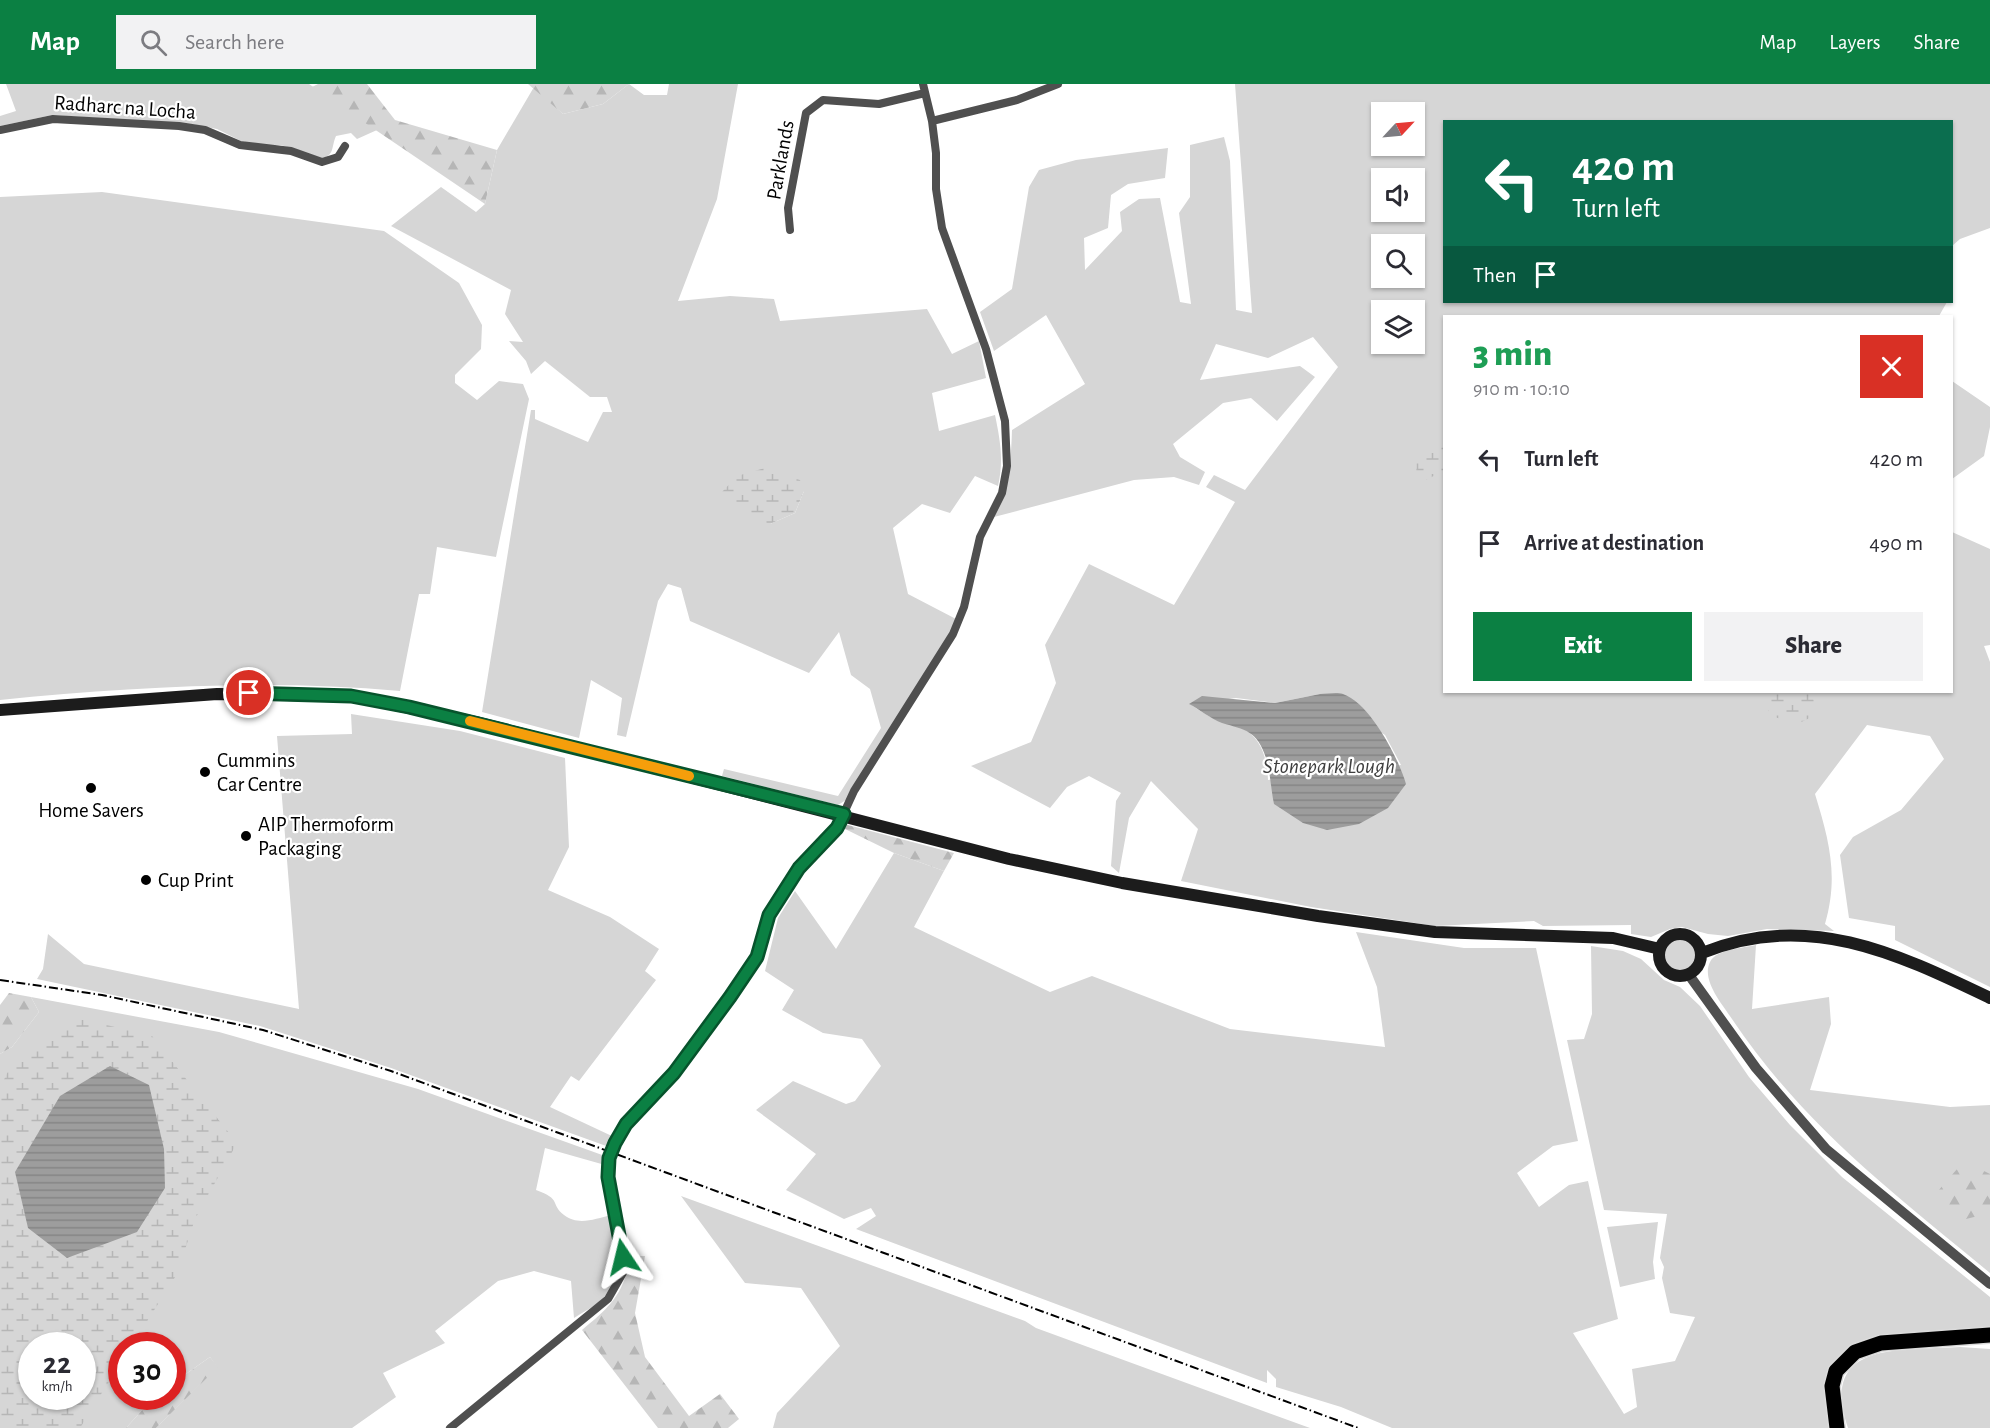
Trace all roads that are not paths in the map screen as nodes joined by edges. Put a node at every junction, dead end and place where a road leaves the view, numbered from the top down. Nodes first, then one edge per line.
1 (1058, 84) edge
2 (924, 88) edge
3 (932, 121) junction
4 (0, 130) edge
5 (345, 146) dead end
6 (790, 230) dead end
7 (0, 710) edge
8 (844, 814) junction
9 (1659, 949) junction
10 (1702, 953) junction
11 (1689, 975) junction
12 (1990, 998) edge
13 (1990, 1284) edge
14 (1990, 1335) edge
15 (1990, 1345) edge
16 (450, 1428) edge
17 (1838, 1428) edge
18 (1844, 1428) edge

1 - 3 street
2 - 3 street
2 - 6 street, Parklands
3 - 8 street
4 - 5 street, Radharc na Locha
7 - 8 main road
8 - 9 main road
8 - 16 street
9 - 10 main road
9 - 11 main road
10 - 11 main road
10 - 12 main road
11 - 13 street
14 - 17 highway
15 - 18 highway

